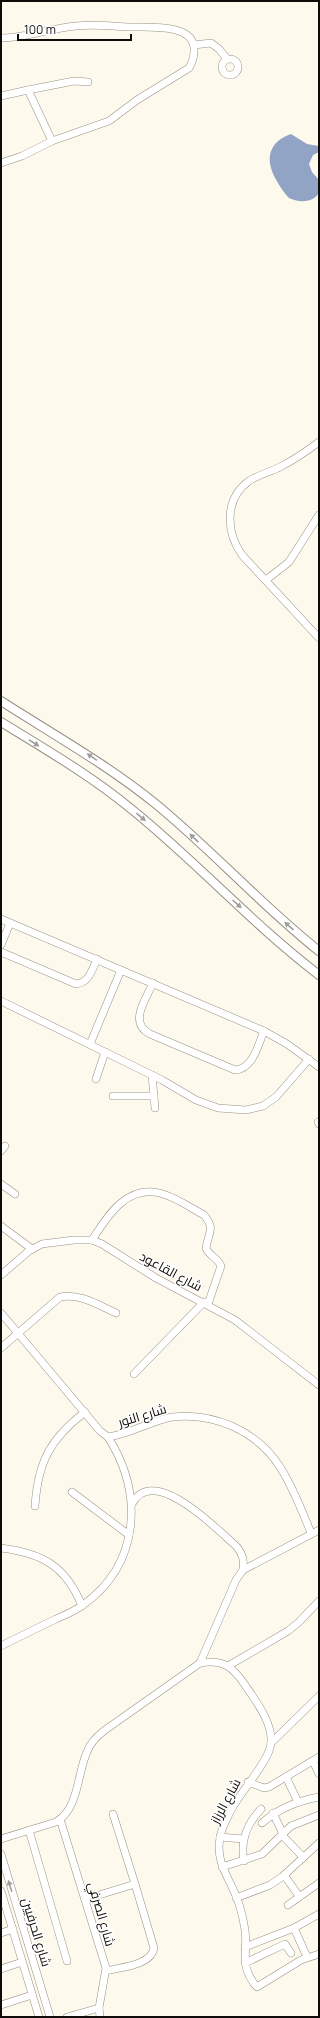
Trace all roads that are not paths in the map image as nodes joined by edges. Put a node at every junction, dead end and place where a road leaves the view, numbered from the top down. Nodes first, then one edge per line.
1 (1, 38) edge
2 (194, 45) junction
3 (227, 59) dead end
4 (88, 82) dead end
5 (28, 90) junction
6 (1, 96) edge
7 (52, 141) junction
8 (1, 163) edge
9 (319, 442) edge
10 (319, 515) edge
11 (266, 580) junction
12 (319, 638) edge
13 (1, 701) edge
14 (1, 722) edge
15 (1, 919) edge
16 (10, 923) junction
17 (1, 945) edge
18 (319, 951) edge
19 (1, 952) edge
20 (97, 959) junction
21 (120, 970) junction
22 (319, 975) edge
23 (153, 983) junction
24 (1, 1001) edge
25 (264, 1031) junction
26 (90, 1044) junction
27 (105, 1052) junction
28 (309, 1059) junction
29 (319, 1067) edge
30 (152, 1075) junction
31 (96, 1079) dead end
32 (113, 1096) dead end
33 (154, 1096) junction
34 (155, 1108) dead end
35 (1, 1184) edge
36 (15, 1194) dead end
37 (1, 1226) edge
38 (92, 1240) junction
39 (32, 1249) junction
40 (1, 1275) edge
41 (206, 1303) junction
42 (1, 1313) edge
43 (116, 1313) dead end
44 (18, 1333) junction
45 (1, 1348) edge
46 (134, 1374) dead end
47 (319, 1385) edge
48 (85, 1412) junction
49 (108, 1437) junction
50 (72, 1492) dead end
51 (132, 1504) junction
52 (35, 1506) dead end
53 (319, 1530) edge
54 (311, 1533) junction
55 (129, 1535) junction
56 (1, 1548) edge
57 (243, 1570) junction
58 (319, 1601) edge
59 (82, 1606) junction
60 (1, 1646) edge
61 (200, 1663) junction
62 (228, 1666) junction
63 (319, 1696) edge
64 (271, 1743) junction
65 (316, 1759) edge
66 (319, 1774) edge
67 (286, 1777) junction
68 (248, 1782) junction
69 (319, 1797) edge
70 (298, 1802) junction
71 (261, 1809) dead end
72 (273, 1813) junction
73 (113, 1814) dead end
74 (319, 1815) edge
75 (60, 1819) junction
76 (262, 1823) dead end
77 (29, 1830) junction
78 (282, 1834) junction
79 (220, 1837) junction
80 (1, 1839) edge
81 (244, 1839) junction
82 (319, 1843) edge
83 (1, 1854) edge
84 (304, 1857) junction
85 (244, 1861) junction
86 (222, 1867) junction
87 (284, 1875) junction
88 (319, 1883) edge
89 (134, 1884) junction
90 (1, 1895) edge
91 (300, 1896) junction
92 (236, 1898) junction
93 (86, 1899) junction
94 (288, 1905) dead end
95 (319, 1914) edge
96 (294, 1928) junction
97 (12, 1930) junction
98 (1, 1933) edge
99 (245, 1947) junction
100 (292, 1953) dead end
101 (319, 1954) edge
102 (307, 1957) junction
103 (67, 1961) dead end
104 (22, 1962) junction
105 (244, 1962) junction
106 (1, 1969) edge
107 (106, 1971) junction
108 (32, 1995) junction
109 (1, 2005) edge
110 (99, 2008) junction
111 (39, 2017) edge
112 (50, 2017) edge
113 (67, 2017) edge
114 (100, 2017) edge

1 - 2 street
2 - 3 street
2 - 7 street
4 - 5 street
5 - 6 street
5 - 7 street
7 - 8 street
9 - 11 street
10 - 11 street
11 - 12 street
18 -> 13 street
14 -> 22 street
15 - 16 street
16 - 17 street
16 - 20 street
19 - 20 street
20 - 21 street
21 - 23 street
21 - 26 street
23 - 25 street
23 - 25 street
24 - 26 street
25 - 28 street
26 - 27 street
27 - 30 street
27 - 31 street
28 - 29 street
28 - 30 street
30 - 33 street
32 - 33 street
33 - 34 street
35 - 36 street
37 - 39 street
38 - 39 street, شارع القاعود
38 - 41 street, شارع القاعود
38 - 41 street
39 - 40 street, شارع القاعود
41 - 46 street
41 - 47 street, شارع القاعود
42 - 44 street, شارع النور
43 - 44 street
44 - 45 street
44 - 48 street, شارع النور
48 - 49 street, شارع النور
48 - 52 street
49 - 51 street
49 - 54 street, شارع النور
50 - 55 street
51 - 55 street
51 - 57 street
53 - 54 street
54 - 57 street
55 - 59 street
56 - 59 street
57 - 61 street
58 - 62 street
59 - 60 street
61 - 62 street
61 - 75 street
62 - 64 street
63 - 64 street
64 - 68 street, شارع الرزاز
65 - 66 street
65 - 67 street
67 - 68 street
67 - 70 street
68 - 79 street, شارع الرزاز
69 - 70 street
70 - 72 street
71 - 81 street
72 - 76 street
72 - 78 street
73 - 89 street
74 - 78 street
75 - 77 street
75 - 93 street, شارع الصرفي
77 - 80 street
77 - 103 street
78 - 84 street
78 - 85 street
79 - 81 street
79 - 86 street, شارع الرزاز
81 - 85 street
82 - 84 street
112 -> 83 street, شارع الحرفيين
84 - 87 street
85 - 86 street
86 - 92 street, شارع الرزاز
87 - 91 street
87 - 92 street
88 - 91 street
89 - 93 street
89 - 107 street
90 - 97 street, شارع الحرفيين
91 - 94 street
92 - 99 street, شارع الرزاز
93 - 107 street, شارع الصرفي
95 - 96 street
96 - 99 street
96 - 102 street
97 - 98 street
97 - 104 street, شارع الحرفيين
99 - 105 street, شارع الرزاز
100 - 105 street
101 - 102 street
102 - 105 street, شارع الرزاز
104 - 106 street
104 - 108 street, شارع الحرفيين
107 - 110 street, شارع الصرفي
108 - 109 street
108 - 111 street, شارع الحرفيين
110 - 113 street
110 - 114 street, شارع الصرفي

